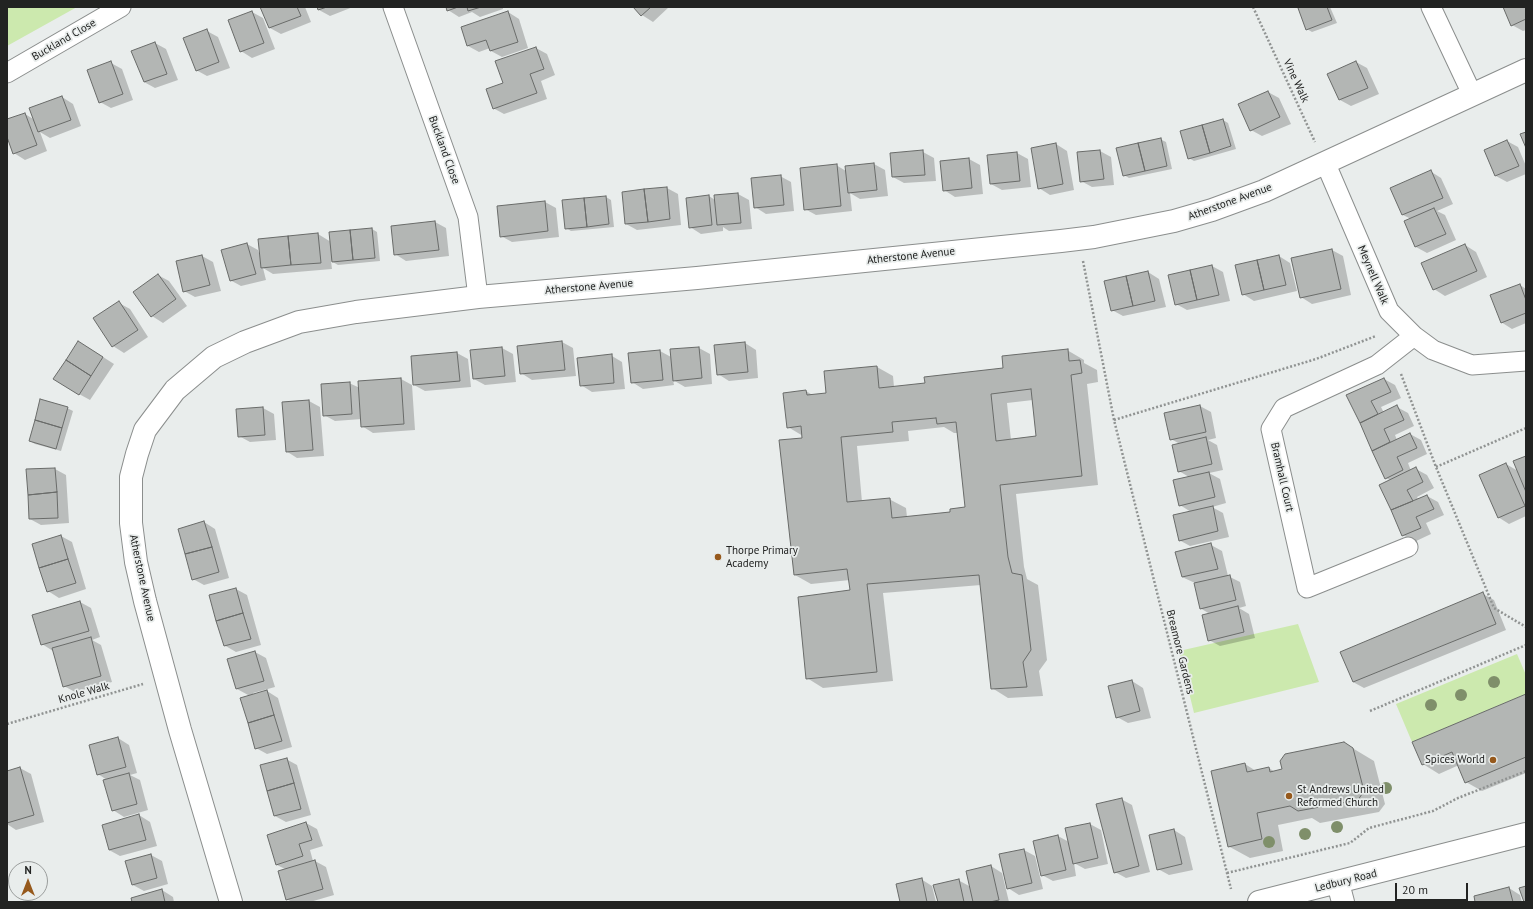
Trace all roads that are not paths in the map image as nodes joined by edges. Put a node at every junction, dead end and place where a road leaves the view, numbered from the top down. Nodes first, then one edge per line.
1 (121, 7) edge
2 (393, 7) edge
3 (1431, 7) edge
4 (1526, 70) edge
5 (7, 73) edge
6 (1472, 94) junction
7 (1324, 162) junction
8 (478, 297) junction
9 (1414, 336) junction
10 (1526, 361) edge
11 (1408, 547) dead end
12 (1526, 834) edge
13 (1341, 893) edge
14 (231, 902) edge
15 (1260, 902) edge

1 - 5 street, Buckland Close
2 - 8 street, Buckland Close
3 - 6 street
4 - 6 street, Atherstone Avenue
6 - 7 street, Atherstone Avenue
7 - 8 street, Atherstone Avenue
7 - 9 street, Meynell Walk
8 - 14 street, Atherstone Avenue
9 - 10 street, Meynell Walk
9 - 11 street, Bramhall Court
12 - 13 street, Ledbury Road
13 - 15 street, Ledbury Road

